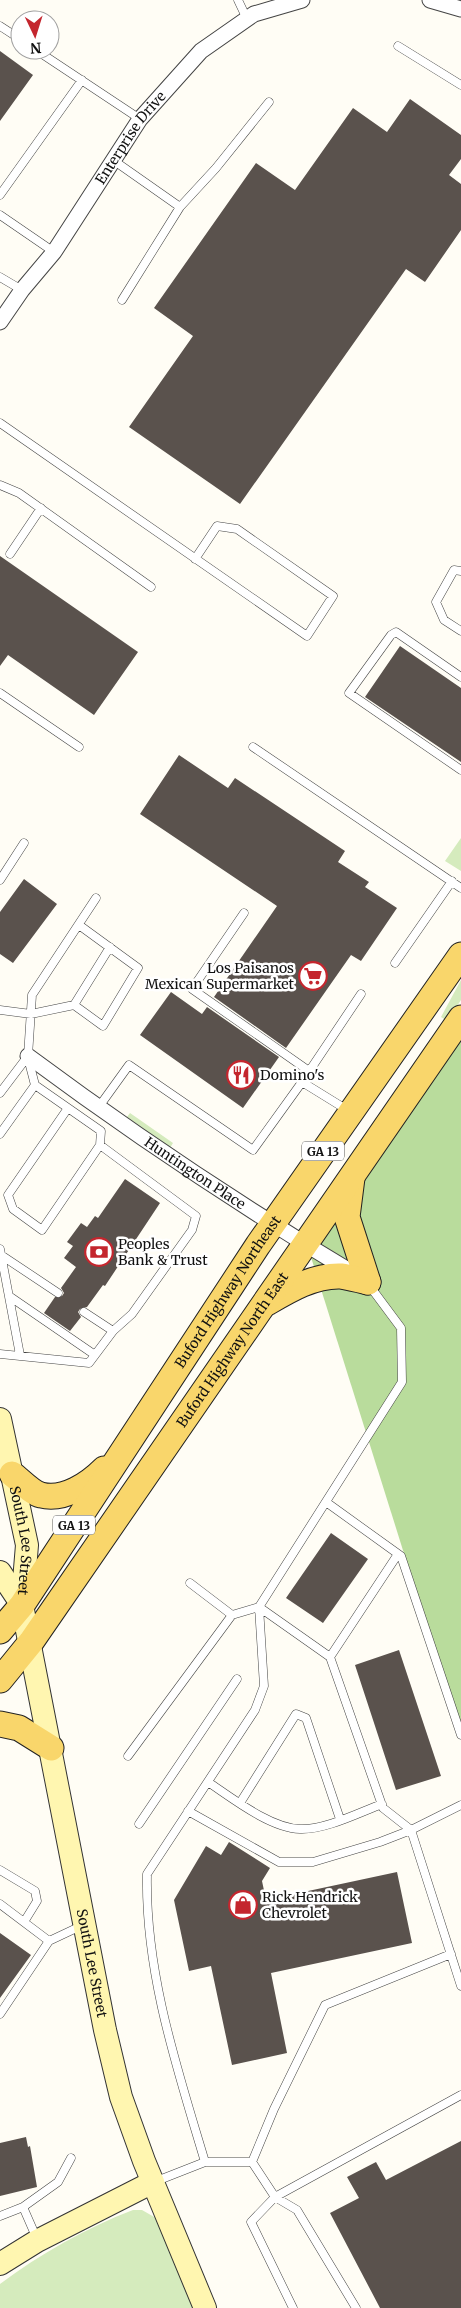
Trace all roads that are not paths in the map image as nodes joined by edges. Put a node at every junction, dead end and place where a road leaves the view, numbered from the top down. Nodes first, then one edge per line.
1 (238, 0) edge
2 (302, 0) edge
3 (434, 1) edge
4 (461, 9) edge
5 (247, 19) junction
6 (398, 46) dead end
7 (51, 60) edge
8 (82, 80) junction
9 (461, 85) edge
10 (269, 102) dead end
11 (140, 119) junction
12 (113, 160) junction
13 (0, 195) edge
14 (180, 207) junction
15 (0, 215) edge
16 (54, 252) junction
17 (0, 277) edge
18 (22, 290) junction
19 (122, 300) dead end
20 (0, 322) edge
21 (0, 423) edge
22 (0, 485) edge
23 (40, 508) junction
24 (10, 554) dead end
25 (195, 558) junction
26 (461, 571) edge
27 (151, 587) dead end
28 (461, 631) edge
29 (461, 677) edge
30 (0, 693) edge
31 (79, 747) dead end
32 (253, 747) dead end
33 (461, 770) edge
34 (24, 843) dead end
35 (0, 880) edge
36 (452, 882) junction
37 (461, 888) edge
38 (96, 898) dead end
39 (244, 913) dead end
40 (79, 925) junction
41 (110, 947) junction
42 (461, 955) edge
43 (395, 963) dead end
44 (361, 994) dead end
45 (74, 1005) junction
46 (0, 1010) edge
47 (31, 1014) junction
48 (461, 1018) edge
49 (28, 1056) junction
50 (309, 1070) junction
51 (302, 1082) junction
52 (35, 1085) junction
53 (0, 1093) edge
54 (68, 1108) junction
55 (98, 1108) junction
56 (351, 1112) junction
57 (0, 1134) edge
58 (100, 1145) junction
59 (352, 1175) junction
60 (273, 1225) junction
61 (304, 1244) junction
62 (1, 1252) edge
63 (368, 1282) junction
64 (58, 1293) dead end
65 (9, 1296) junction
66 (261, 1307) junction
67 (84, 1312) dead end
68 (112, 1331) junction
69 (0, 1354) edge
70 (20, 1355) junction
71 (95, 1355) junction
72 (0, 1419) edge
73 (126, 1445) junction
74 (12, 1474) junction
75 (326, 1502) junction
76 (398, 1554) junction
77 (0, 1572) edge
78 (190, 1583) dead end
79 (22, 1605) junction
80 (259, 1607) junction
81 (232, 1615) junction
82 (0, 1631) edge
83 (31, 1642) junction
84 (330, 1657) junction
85 (237, 1679) dead end
86 (0, 1680) edge
87 (0, 1724) edge
88 (461, 1735) edge
89 (51, 1748) junction
90 (128, 1756) dead end
91 (208, 1782) junction
92 (240, 1803) junction
93 (382, 1804) junction
94 (461, 1805) edge
95 (188, 1811) junction
96 (340, 1819) junction
97 (139, 1824) dead end
98 (411, 1830) junction
99 (0, 1870) edge
100 (0, 1904) edge
101 (24, 1922) junction
102 (84, 1924) junction
103 (50, 1942) junction
104 (451, 1954) junction
105 (461, 1986) edge
106 (0, 2014) edge
107 (461, 2095) edge
108 (71, 2158) dead end
109 (205, 2162) junction
110 (252, 2162) junction
111 (153, 2182) junction
112 (275, 2197) junction
113 (23, 2207) junction
114 (0, 2216) edge
115 (37, 2241) junction
116 (0, 2264) edge
117 (205, 2308) edge
118 (293, 2308) edge
119 (356, 2308) edge

1 - 5 lane
2 - 5 street, Enterprise Drive
3 - 4 street
5 - 11 street, Enterprise Drive
6 - 9 lane
7 - 8 lane
8 - 11 lane
8 - 13 lane
10 - 14 lane
11 - 12 street, Enterprise Drive
12 - 14 lane
12 - 16 street, Enterprise Drive
14 - 19 lane
15 - 16 lane
16 - 18 street, Enterprise Drive
17 - 18 lane
18 - 20 street, Enterprise Drive
21 - 25 lane
22 - 23 lane
23 - 24 lane
23 - 27 lane
25 - 25 lane
26 - 28 lane
29 - 33 lane
30 - 31 lane
32 - 36 lane
34 - 35 lane
36 - 37 lane
36 - 43 lane
38 - 40 lane
39 - 50 lane
40 - 41 lane
40 - 47 lane
41 - 45 lane
41 - 45 lane
42 - 56 main road, Buford Highway Northeast / GA 13
44 - 50 lane
45 - 47 lane
46 - 47 lane
47 - 49 lane
48 - 59 main road, Buford Highway North East / GA 13
49 - 52 lane
49 - 53 lane
49 - 55 street, Huntington Place
50 - 51 lane
51 - 55 lane
51 - 56 lane
52 - 54 lane
52 - 57 lane
54 - 58 lane
54 - 58 lane
55 - 60 street, Huntington Place
56 - 60 main road, Buford Highway Northeast / GA 13
58 - 68 lane
59 - 61 main road, Buford Highway North East / GA 13
59 - 63 main road
60 - 61 street, Huntington Place
60 - 73 main road, Buford Highway Northeast / GA 13
61 - 63 street, Huntington Place
61 - 66 main road, Buford Highway North East / GA 13
62 - 64 lane
62 - 65 lane
63 - 66 main road
63 - 75 lane
65 - 70 lane
65 - 71 lane
66 - 83 main road, Buford Highway North East / GA 13
67 - 68 lane
68 - 71 lane
69 - 70 lane
70 - 71 lane
72 - 74 street, South Lee Street
73 - 74 main road
73 - 79 main road, Buford Highway Northeast / GA 13
74 - 79 street, South Lee Street
75 - 76 lane
75 - 80 lane
76 - 84 lane
76 - 88 lane
77 - 79 street, South Lee Street
78 - 81 lane
79 - 82 main road, Buford Highway Northeast / GA 13
79 - 83 street, South Lee Street
80 - 81 lane
80 - 84 lane
80 - 91 lane
81 - 90 lane
83 - 86 main road, Buford Highway North East / GA 13
83 - 89 street, South Lee Street
84 - 93 lane
85 - 97 lane
87 - 89 main road
89 - 102 street, South Lee Street
91 - 92 lane
91 - 95 lane
92 - 96 lane
92 - 96 lane
93 - 96 lane
93 - 98 lane
94 - 98 lane
95 - 98 lane
95 - 109 lane
98 - 104 lane
99 - 101 lane
100 - 101 lane
101 - 103 lane
102 - 103 lane
102 - 111 street, South Lee Street
103 - 106 lane
104 - 105 lane
104 - 110 lane
107 - 112 lane
108 - 113 lane
109 - 110 lane
109 - 111 lane
110 - 112 lane
111 - 115 street
111 - 117 street, South Lee Street
112 - 118 lane
112 - 119 lane
113 - 114 lane
113 - 115 lane
115 - 116 street

